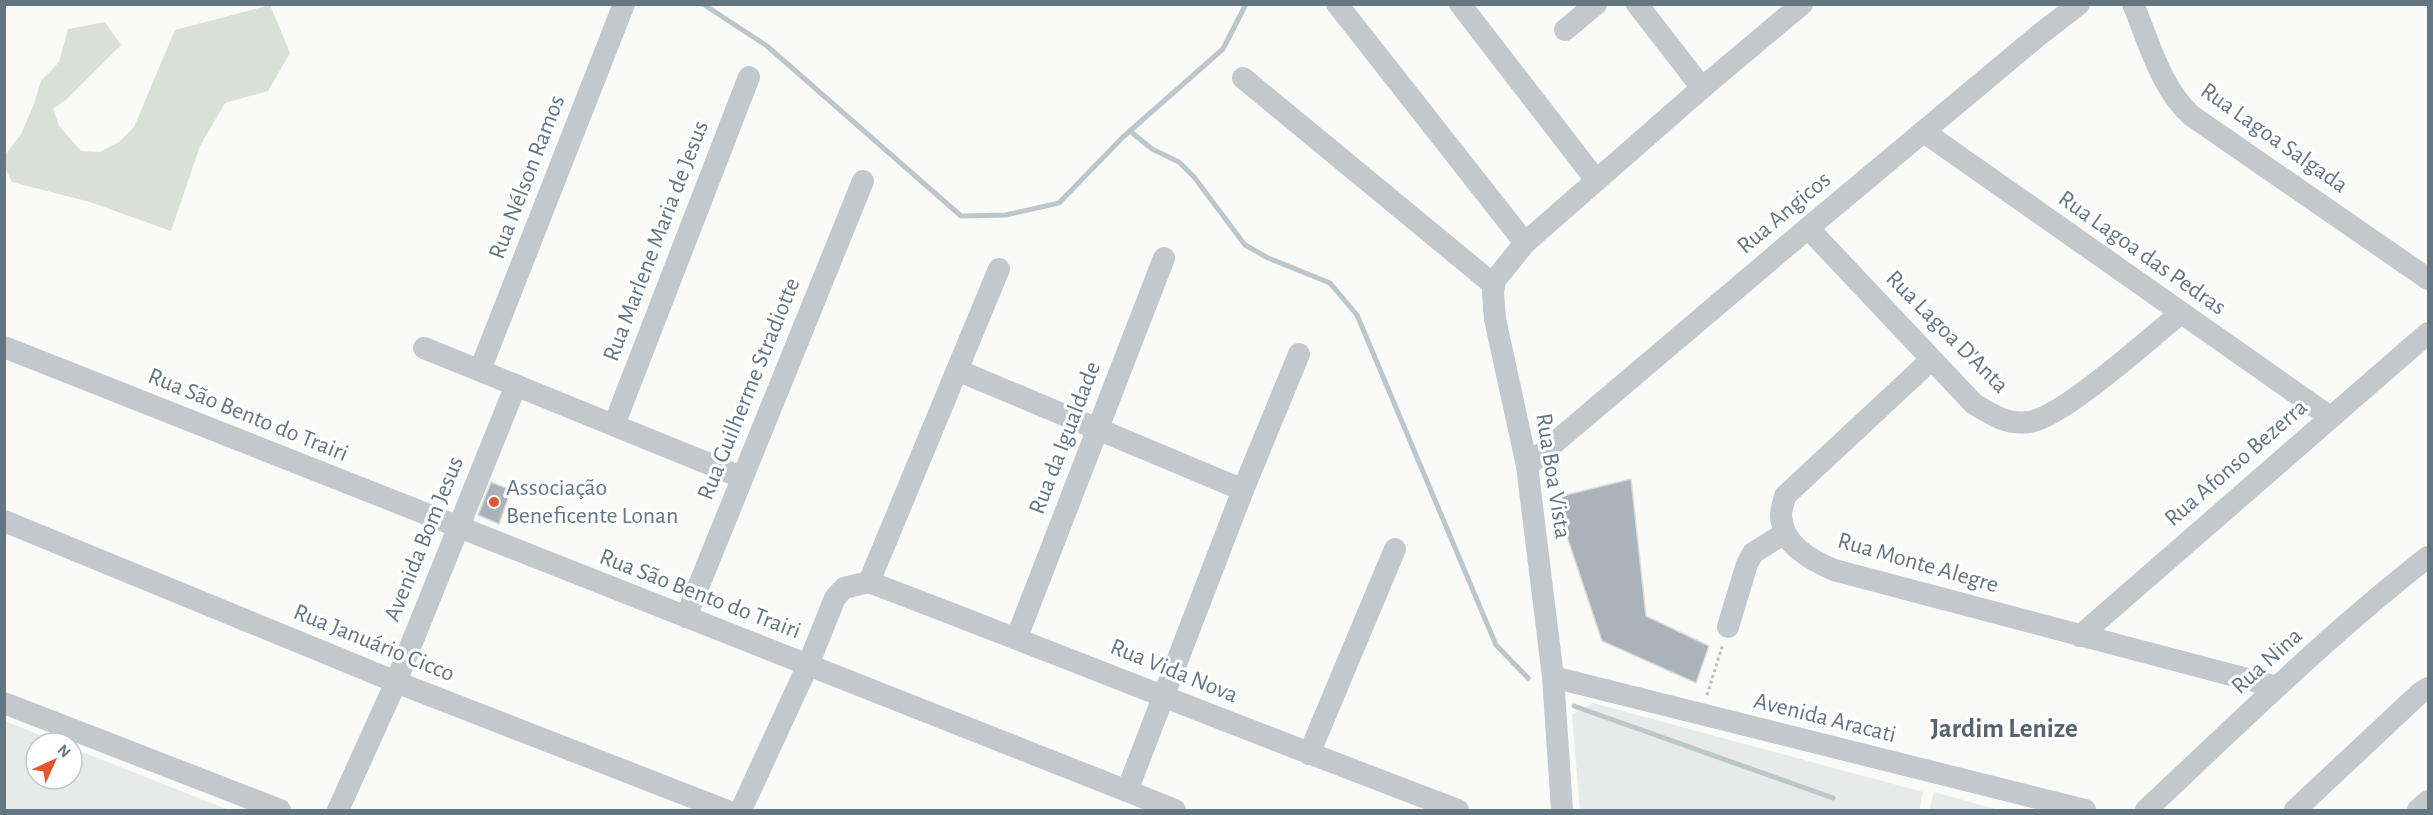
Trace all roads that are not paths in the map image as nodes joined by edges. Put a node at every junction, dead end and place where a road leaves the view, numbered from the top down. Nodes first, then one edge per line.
1 (624, 4) edge
2 (1337, 4) edge
3 (1460, 4) edge
4 (1596, 4) edge
5 (1637, 4) edge
6 (2079, 4) edge
7 (2133, 4) edge
8 (1798, 6) edge
9 (1565, 30) dead end
10 (749, 77) dead end
11 (1243, 78) dead end
12 (1702, 88) junction
13 (1924, 132) junction
14 (1596, 180) junction
15 (863, 181) dead end
16 (1808, 228) junction
17 (1525, 243) junction
18 (1164, 258) dead end
19 (999, 269) dead end
20 (2428, 279) edge
21 (1494, 285) junction
22 (2181, 313) junction
23 (2428, 333) edge
24 (4, 346) edge
25 (424, 348) dead end
26 (1299, 354) dead end
27 (1931, 360) junction
28 (480, 370) junction
29 (957, 370) junction
30 (516, 385) junction
31 (2330, 417) junction
32 (614, 425) junction
33 (1098, 429) junction
34 (1527, 466) junction
35 (741, 477) junction
36 (1243, 490) junction
37 (4, 521) edge
38 (457, 527) junction
39 (1785, 533) junction
40 (1395, 549) dead end
41 (2428, 556) edge
42 (869, 582) junction
43 (686, 617) junction
44 (1728, 627) road end
45 (2080, 636) junction
46 (1017, 638) junction
47 (808, 665) junction
48 (1553, 677) junction
49 (396, 682) junction
50 (2277, 687) junction
51 (2428, 688) edge
52 (1164, 696) junction
53 (4, 703) edge
54 (1310, 754) junction
55 (1127, 791) junction
56 (2428, 801) edge
57 (1167, 809) edge
58 (280, 810) edge
59 (338, 810) edge
60 (725, 810) edge
61 (741, 810) edge
62 (1458, 810) edge
63 (1562, 810) edge
64 (2085, 810) edge
65 (2146, 810) edge
66 (2295, 810) edge
67 (2418, 810) edge

1 - 28 street, Rua Nélson Ramos
2 - 17 street
3 - 14 street
4 - 9 street
5 - 12 street
6 - 13 street, Rua Angicos
7 - 20 street, Rua Lagoa Salgada
8 - 12 street
10 - 32 street, Rua Marlene Maria de Jesus
11 - 21 street
12 - 14 street
13 - 16 street, Rua Angicos
13 - 22 street, Rua Lagoa das Pedras
14 - 17 street
15 - 35 street, Rua Guilherme Stradiotte
16 - 27 street, Rua Lagoa D'Anta
16 - 34 street, Rua Angicos
17 - 21 street
18 - 33 street, Rua da Igualdade
19 - 29 street
21 - 34 street, Rua Boa Vista
22 - 27 street, Rua Lagoa D'Anta
22 - 31 street, Rua Lagoa das Pedras
23 - 31 street, Rua Afonso Bezerra
24 - 38 street, Rua São Bento do Trairi
25 - 28 street
26 - 36 street
27 - 39 street
28 - 30 street
29 - 33 street
29 - 42 street
30 - 32 street
30 - 38 street, Avenida Bom Jesus
31 - 45 street, Rua Afonso Bezerra
32 - 35 street
33 - 36 street
33 - 46 street, Rua da Igualdade
34 - 48 street, Rua Boa Vista
35 - 43 street, Rua Guilherme Stradiotte
36 - 52 street
37 - 49 street, Rua Januário Cicco
38 - 43 street, Rua São Bento do Trairi
38 - 49 street, Avenida Bom Jesus
39 - 44 street
39 - 45 street, Rua Monte Alegre
40 - 54 street
41 - 50 street, Rua Nina
42 - 46 street, Rua Vida Nova
42 - 47 street
43 - 47 street, Rua São Bento do Trairi
45 - 50 street, Rua Monte Alegre
46 - 52 street, Rua Vida Nova
47 - 55 street, Rua São Bento do Trairi
47 - 61 street
48 - 63 street
48 - 64 street, Avenida Aracati
49 - 59 street, Avenida Bom Jesus
49 - 60 street, Rua Januário Cicco
50 - 65 street, Rua Nina
51 - 66 street
52 - 54 street, Rua Vida Nova
52 - 55 street
53 - 58 street
54 - 62 street, Rua Vida Nova
55 - 57 street, Rua São Bento do Trairi
56 - 67 street

